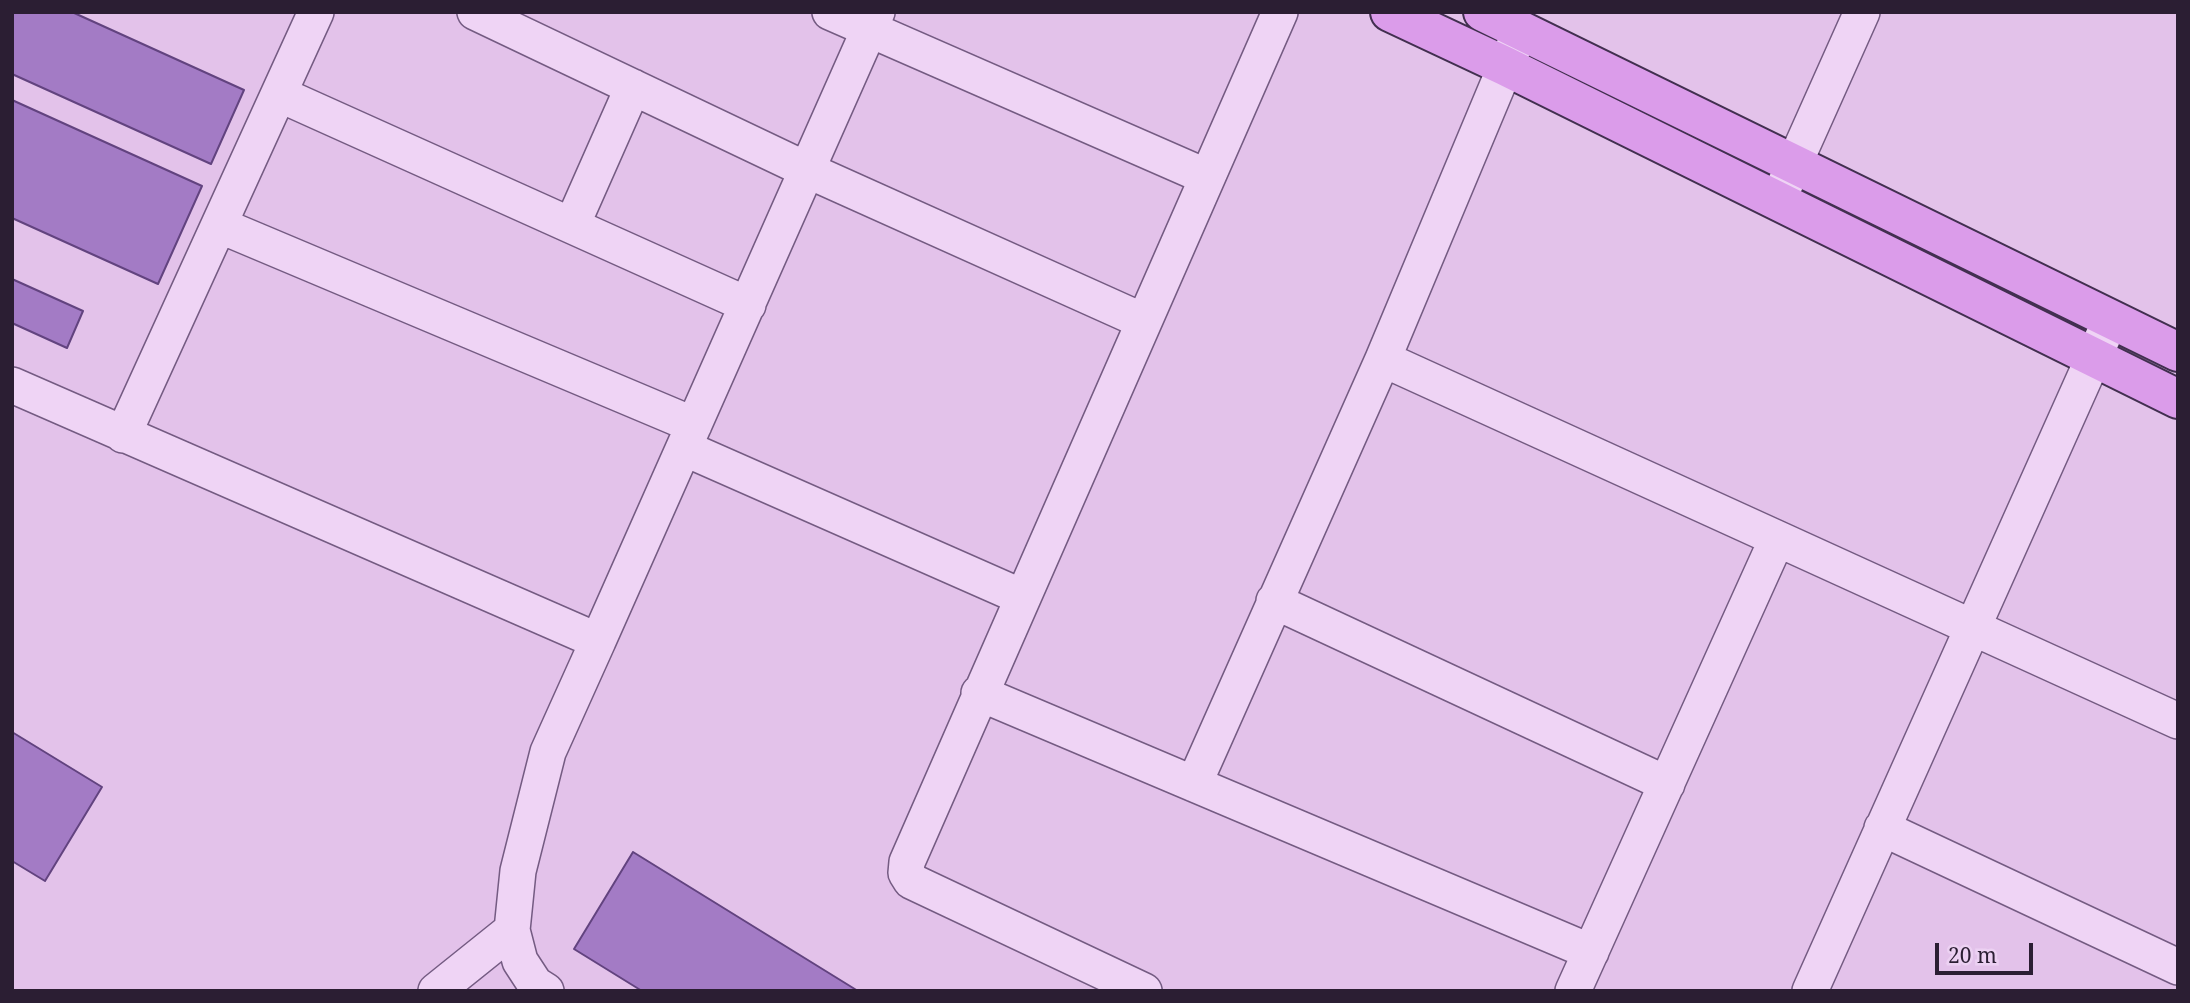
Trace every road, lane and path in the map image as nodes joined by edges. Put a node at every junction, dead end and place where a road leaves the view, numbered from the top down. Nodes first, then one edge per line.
1 (317, 12) edge
2 (475, 12) edge
3 (830, 12) edge
4 (1280, 12) edge
5 (1390, 12) edge
6 (1483, 12) edge
7 (1862, 12) edge
8 (873, 21) edge
9 (1521, 28) junction
10 (1505, 66) junction
11 (633, 87) junction
12 (279, 94) junction
13 (1795, 163) junction
14 (807, 170) junction
15 (1207, 177) junction
16 (1777, 202) junction
17 (219, 225) junction
18 (572, 226) junction
19 (748, 305) junction
20 (1143, 321) junction
21 (2110, 321) junction
22 (2178, 352) edge
23 (2093, 358) junction
24 (1383, 359) junction
25 (12, 385) edge
26 (2178, 399) edge
27 (122, 435) junction
28 (689, 437) junction
29 (1777, 539) junction
30 (1022, 597) junction
31 (1274, 601) junction
32 (1973, 628) junction
33 (598, 641) junction
34 (979, 694) junction
35 (2178, 721) edge
36 (1194, 784) junction
37 (1667, 784) junction
38 (1882, 828) junction
39 (512, 930) junction
40 (1591, 953) junction
41 (2178, 967) edge
42 (436, 991) edge
43 (546, 991) edge
44 (1144, 991) edge
45 (1573, 991) edge
46 (1810, 991) edge

1 - 12 street
2 - 11 street
3 - 8 street
4 - 15 street
5 - 10 main road
6 - 9 main road
7 - 13 street
8 - 14 street
8 - 15 street
9 - 10 street
9 - 13 main road
10 - 16 main road
10 - 24 street
11 - 14 street
11 - 18 street
12 - 17 street
12 - 18 street
13 - 16 street
13 - 21 main road
14 - 19 street
14 - 20 street
15 - 20 street
16 - 23 main road
17 - 27 street
17 - 28 street
18 - 19 street
19 - 28 street
20 - 30 street
21 - 22 main road
21 - 23 street
23 - 26 main road
23 - 32 street
24 - 29 street
24 - 31 street
25 - 27 street
27 - 33 street
28 - 30 street
28 - 33 street
29 - 32 street
29 - 37 street
30 - 34 street
31 - 36 street
31 - 37 street
32 - 35 street
32 - 38 street
33 - 39 street
34 - 36 street
34 - 44 street
36 - 40 street
37 - 40 street
38 - 41 street
38 - 46 street
39 - 42 street
39 - 43 street
40 - 45 street

